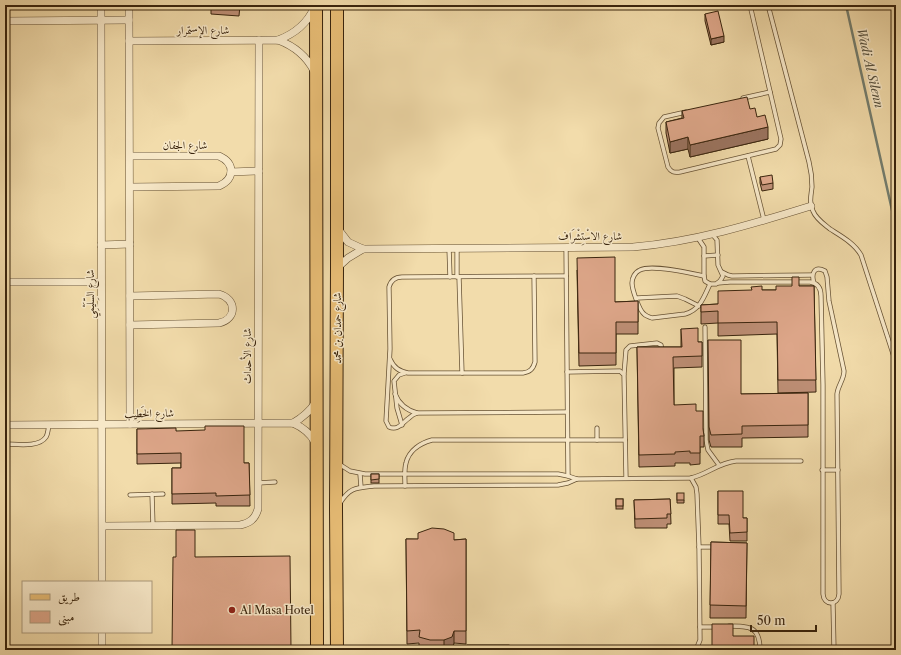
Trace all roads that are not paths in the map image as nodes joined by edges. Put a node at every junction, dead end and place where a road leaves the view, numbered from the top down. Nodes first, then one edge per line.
1 (101, 5) edge
2 (129, 5) edge
3 (316, 5) edge
4 (337, 5) edge
5 (750, 5) edge
6 (768, 5) edge
7 (129, 20) junction
8 (5, 21) edge
9 (101, 21) junction
10 (260, 40) junction
11 (278, 40) junction
12 (129, 41) junction
13 (316, 75) junction
14 (770, 92) junction
15 (740, 99) edge
16 (687, 112) edge
17 (130, 156) junction
18 (748, 156) junction
19 (259, 171) junction
20 (231, 172) junction
21 (130, 187) junction
22 (811, 206) junction
23 (764, 220) junction
24 (337, 228) junction
25 (712, 234) junction
26 (697, 237) junction
27 (130, 244) junction
28 (101, 245) junction
29 (566, 247) junction
30 (449, 248) junction
31 (457, 248) junction
32 (363, 249) junction
33 (718, 255) junction
34 (704, 256) junction
35 (337, 268) junction
36 (722, 272) junction
37 (812, 275) junction
38 (458, 276) junction
39 (534, 276) junction
40 (566, 276) junction
41 (704, 276) junction
42 (450, 277) junction
43 (5, 282) edge
44 (101, 282) junction
45 (718, 283) junction
46 (814, 283) junction
47 (710, 284) junction
48 (821, 290) junction
49 (828, 290) junction
50 (130, 296) junction
51 (636, 298) junction
52 (699, 306) junction
53 (130, 325) junction
54 (705, 327) dead end
55 (662, 354) edge
56 (390, 358) junction
57 (896, 364) edge
58 (567, 372) junction
59 (408, 373) junction
60 (462, 373) junction
61 (624, 375) junction
62 (395, 394) junction
63 (317, 400) junction
64 (417, 412) junction
65 (567, 412) junction
66 (258, 423) junction
67 (292, 423) junction
68 (130, 424) junction
69 (5, 425) edge
70 (49, 425) junction
71 (102, 425) junction
72 (402, 425) junction
73 (597, 428) dead end
74 (567, 440) junction
75 (597, 440) junction
76 (625, 440) junction
77 (5, 444) edge
78 (317, 444) junction
79 (336, 461) junction
80 (801, 461) dead end
81 (719, 465) junction
82 (822, 470) junction
83 (838, 470) junction
84 (360, 474) junction
85 (405, 474) junction
86 (568, 476) junction
87 (626, 478) junction
88 (691, 478) junction
89 (577, 480) junction
90 (275, 482) dead end
91 (258, 483) junction
92 (405, 486) junction
93 (361, 487) junction
94 (152, 494) junction
95 (163, 494) dead end
96 (130, 495) dead end
97 (336, 509) junction
98 (103, 526) junction
99 (153, 526) junction
100 (699, 547) junction
101 (715, 547) edge
102 (102, 581) edge
103 (833, 603) junction
104 (700, 627) junction
105 (102, 633) edge
106 (102, 650) edge
107 (317, 650) edge
108 (337, 650) edge
109 (537, 650) edge
110 (602, 650) edge
111 (696, 650) edge
112 (760, 650) edge
113 (834, 650) edge

1 - 9 street, شارع السِّلَيْمِي
2 - 7 street
3 - 11 street, شارع الإستمرار
3 - 13 main road, شارع حمدان بن محمد
4 - 24 main road, شارع حمدان بن محمد
5 - 14 lane
6 - 22 lane
7 - 9 street
7 - 12 street
8 - 9 street
9 - 28 street, شارع السِّلَيْمِي
10 - 11 street, شارع الإستمرار
10 - 12 street, شارع الإستمرار
10 - 19 street, شارع الأحداث
11 - 13 street, شارع الإستمرار
12 - 17 street
13 - 63 main road, شارع حمدان بن محمد
14 - 15 lane
14 - 18 lane
16 - 18 lane
17 - 20 street, شارع الجفان
17 - 21 street
18 - 23 lane
19 - 20 street
19 - 66 street, شارع الأحداث
20 - 21 street
21 - 27 street
22 - 23 street, شارع الاسْتِشْرَاف
22 - 57 lane
23 - 25 street, شارع الاسْتِشْرَاف
24 - 32 street
24 - 35 main road, شارع حمدان بن محمد
25 - 26 street, شارع الاسْتِشْرَاف
25 - 33 lane
26 - 29 street, شارع الاسْتِشْرَاف
26 - 34 lane
27 - 28 street
27 - 50 street
28 - 44 street, شارع السِّلَيْمِي
29 - 31 street, شارع الاسْتِشْرَاف
29 - 40 lane
30 - 31 street, شارع الاسْتِشْرَاف
30 - 32 street, شارع الاسْتِشْرَاف
30 - 42 lane
31 - 38 lane
32 - 35 street
33 - 34 lane
33 - 36 lane
34 - 41 lane
35 - 79 main road, شارع حمدان بن محمد
36 - 37 lane
36 - 45 lane
37 - 46 lane
37 - 49 lane
38 - 39 lane
38 - 42 lane
38 - 60 lane
39 - 40 lane
39 - 60 lane
40 - 58 lane
41 - 47 lane
41 - 51 lane
42 - 56 lane
43 - 44 street
44 - 71 street, شارع السِّلَيْمِي
45 - 46 lane
45 - 47 lane
46 - 48 lane
47 - 52 lane
48 - 49 lane
48 - 82 lane
49 - 83 lane
50 - 53 street
50 - 53 street
51 - 52 lane
51 - 52 lane
53 - 68 street
54 - 81 lane
55 - 61 lane
56 - 59 lane
56 - 72 lane
58 - 61 lane
58 - 65 lane
59 - 60 lane
59 - 62 lane
61 - 76 lane
62 - 64 lane
62 - 72 lane
63 - 67 street
63 - 78 main road, شارع حمدان بن محمد
64 - 65 lane
64 - 72 lane
65 - 74 lane
66 - 67 street, شارع الخَطِيب
66 - 68 street, شارع الخَطِيب
66 - 91 street, شارع الأحداث
67 - 78 street
68 - 71 street, شارع الخَطِيب
69 - 70 street, شارع الخَطِيب
70 - 71 street, شارع الخَطِيب
70 - 77 lane
71 - 98 street, شارع السِّلَيْمِي
73 - 75 lane
74 - 75 lane
74 - 85 lane
74 - 86 lane
75 - 76 lane
76 - 87 lane
78 - 107 main road, شارع حمدان بن محمد
79 - 84 lane
79 - 97 main road, شارع حمدان بن محمد
80 - 81 lane
81 - 88 lane
82 - 83 lane
82 - 103 lane
83 - 103 lane
84 - 85 lane
84 - 93 lane
85 - 86 lane
85 - 92 lane
86 - 89 lane
87 - 88 lane
87 - 89 lane
88 - 100 lane
89 - 92 lane
90 - 91 lane
91 - 99 street, شارع الأحداث
92 - 93 lane
93 - 97 lane
94 - 95 lane
94 - 96 lane
94 - 99 lane
97 - 108 main road, شارع حمدان بن محمد
98 - 99 street, شارع الأحداث
98 - 102 street, شارع السِّلَيْمِي
100 - 101 lane
100 - 104 lane
103 - 113 lane
104 - 111 lane
104 - 112 lane
105 - 106 street
109 - 110 lane

